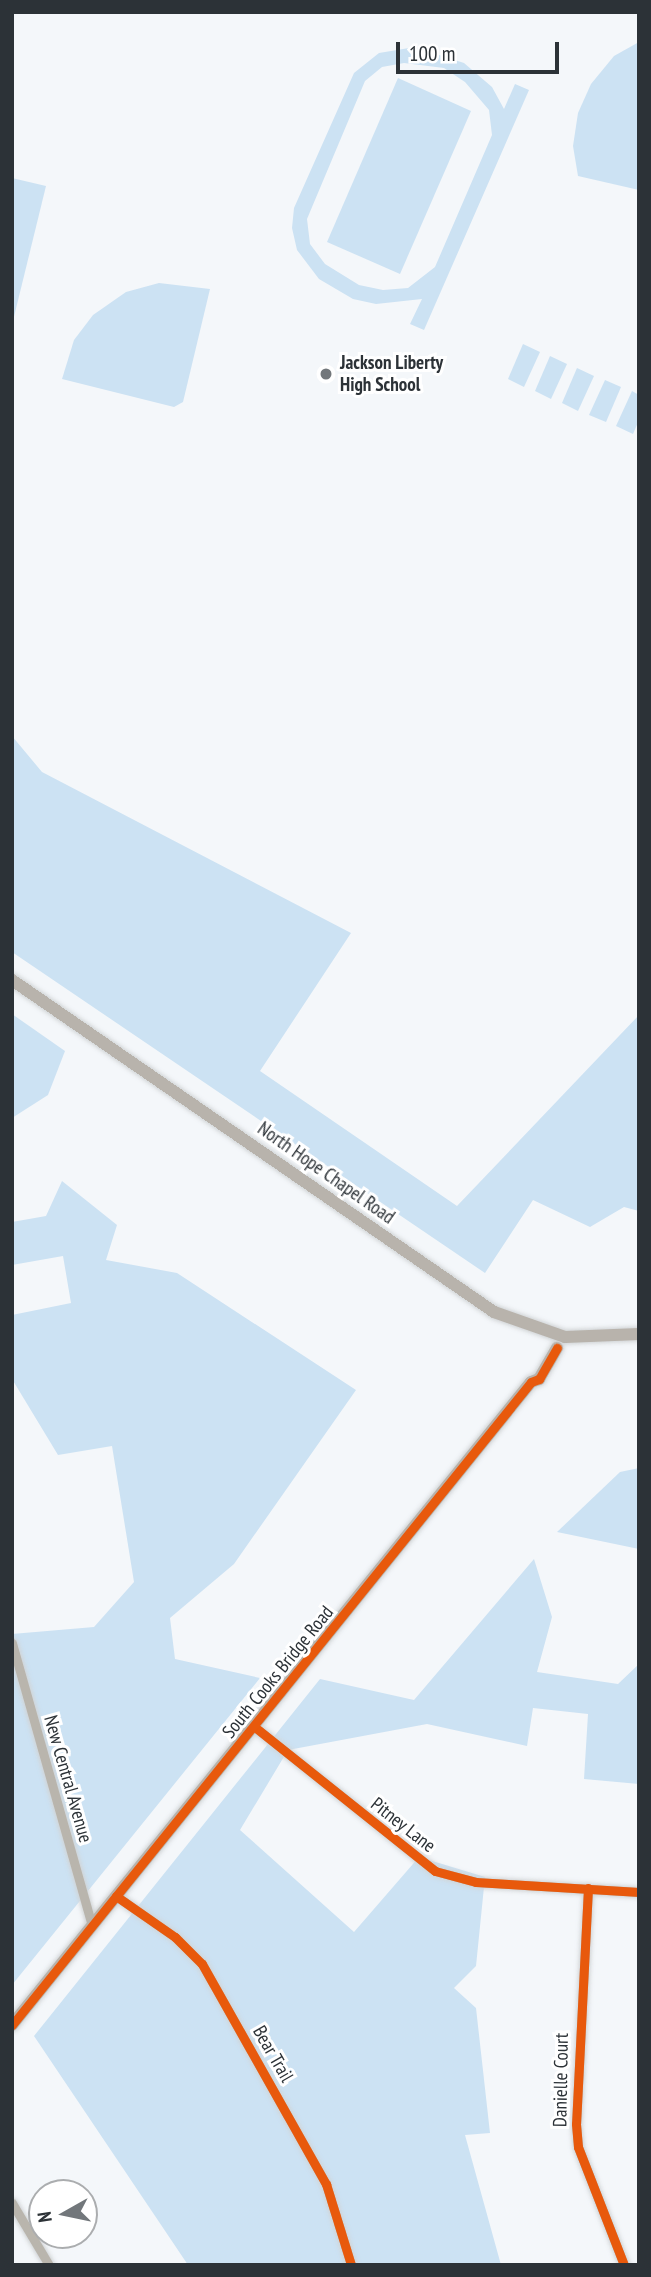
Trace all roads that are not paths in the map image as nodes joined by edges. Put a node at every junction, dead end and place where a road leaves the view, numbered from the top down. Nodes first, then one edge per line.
1 (12, 980) edge
2 (639, 1334) edge
3 (561, 1343) junction
4 (12, 1643) edge
5 (256, 1728) junction
6 (588, 1888) junction
7 (639, 1892) edge
8 (116, 1896) junction
9 (92, 1925) junction
10 (12, 2025) edge
11 (12, 2203) edge
12 (49, 2265) edge
13 (351, 2265) edge
14 (624, 2265) edge

1 - 3 street, North Hope Chapel Road
2 - 3 street, North Hope Chapel Road
3 - 5 street, South Cooks Bridge Road
4 - 9 street, New Central Avenue
5 - 6 street, Pitney Lane
5 - 8 street, South Cooks Bridge Road
6 - 7 street, Pitney Lane
6 - 14 street, Danielle Court
8 - 9 street, South Cooks Bridge Road
8 - 13 street, Bear Trail
9 - 10 street, South Cooks Bridge Road
11 - 12 street

